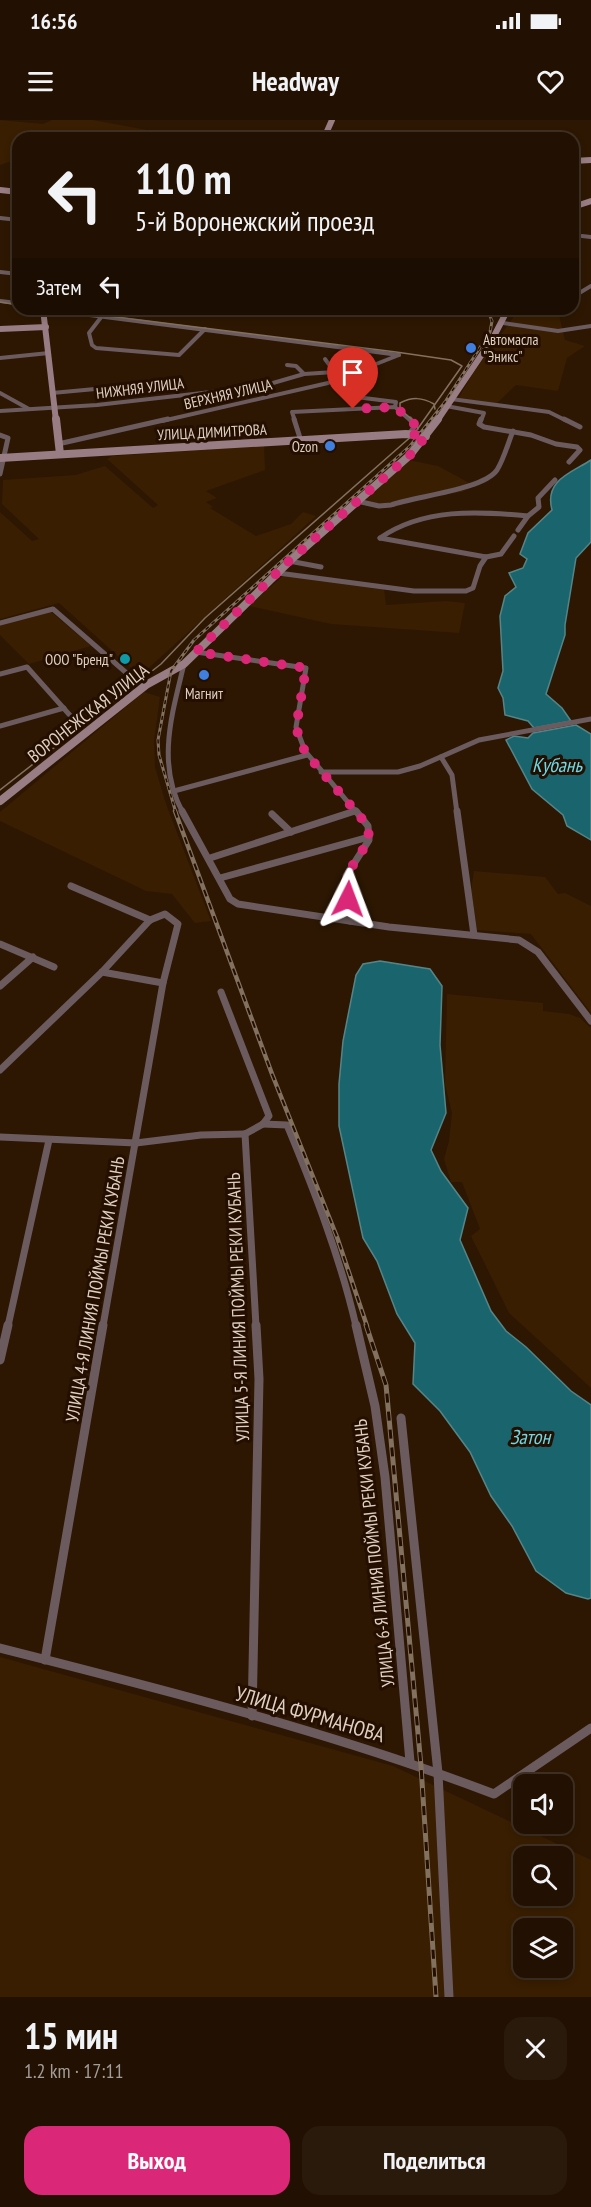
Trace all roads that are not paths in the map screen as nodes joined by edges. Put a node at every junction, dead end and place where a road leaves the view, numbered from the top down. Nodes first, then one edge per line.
1 (582, 236) dead end
2 (591, 237) edge
3 (44, 315) edge
4 (94, 315) edge
5 (506, 315) edge
6 (102, 316) junction
7 (503, 323) junction
8 (591, 326) edge
9 (46, 327) junction
10 (0, 329) edge
11 (205, 329) junction
12 (49, 354) junction
13 (0, 358) edge
14 (325, 359) dead end
15 (287, 365) dead end
16 (335, 372) junction
17 (304, 374) junction
18 (340, 379) junction
19 (106, 388) dead end
20 (0, 393) edge
21 (52, 393) junction
22 (348, 396) dead end
23 (448, 403) junction
24 (395, 407) junction
25 (30, 409) junction
26 (54, 409) junction
27 (0, 411) edge
28 (580, 427) dead end
29 (513, 431) junction
30 (409, 434) junction
31 (0, 435) edge
32 (426, 436) junction
33 (301, 441) junction
34 (58, 444) junction
35 (60, 454) junction
36 (2, 458) edge
37 (570, 462) dead end
38 (0, 474) edge
39 (555, 480) dead end
40 (357, 501) junction
41 (528, 516) junction
42 (518, 530) dead end
43 (514, 536) dead end
44 (486, 557) junction
45 (289, 561) junction
46 (321, 567) dead end
47 (278, 573) junction
48 (0, 623) edge
49 (196, 652) junction
50 (184, 664) junction
51 (0, 674) edge
52 (146, 685) junction
53 (64, 708) junction
54 (591, 719) edge
55 (75, 721) dead end
56 (0, 726) edge
57 (307, 755) junction
58 (441, 757) junction
59 (321, 772) junction
60 (174, 791) junction
61 (0, 801) edge
62 (356, 811) junction
63 (272, 814) dead end
64 (291, 832) junction
65 (369, 837) junction
66 (210, 858) junction
67 (220, 878) junction
68 (72, 886) dead end
69 (150, 920) junction
70 (350, 921) junction
71 (474, 935) junction
72 (0, 944) edge
73 (33, 957) junction
74 (54, 967) dead end
75 (102, 972) junction
76 (163, 983) junction
77 (0, 986) edge
78 (221, 992) dead end
79 (591, 1021) edge
80 (0, 1070) edge
81 (263, 1124) junction
82 (245, 1134) junction
83 (0, 1137) edge
84 (50, 1140) junction
85 (136, 1143) junction
86 (0, 1360) edge
87 (401, 1418) dead end
88 (0, 1648) edge
89 (45, 1660) junction
90 (252, 1716) junction
91 (591, 1728) edge
92 (410, 1762) junction
93 (438, 1773) junction
94 (449, 1997) edge

1 - 2 street
3 - 9 street
4 - 6 street
5 - 7 street, ВОРОНЕЖСКАЯ УЛИЦА
6 - 11 street
6 - 11 street
7 - 8 street
7 - 23 street, ВОРОНЕЖСКАЯ УЛИЦА
9 - 10 street
9 - 12 street
11 - 18 street, ВЕРХНЯЯ УЛИЦА
12 - 13 street
12 - 21 street
14 - 16 street
15 - 17 street
16 - 17 street, НИЖНЯЯ УЛИЦА
16 - 18 street
17 - 26 street, НИЖНЯЯ УЛИЦА
18 - 34 street, ВЕРХНЯЯ УЛИЦА
19 - 21 street
20 - 25 street
21 - 26 street
22 - 24 street
23 - 28 street
23 - 29 street
23 - 32 street, ВОРОНЕЖСКАЯ УЛИЦА
24 - 30 street
24 - 33 street
25 - 26 street, НИЖНЯЯ УЛИЦА
25 - 27 street, НИЖНЯЯ УЛИЦА
26 - 34 street
29 - 37 street
29 - 40 street
30 - 32 street, УЛИЦА ДИМИТРОВА
30 - 33 street, УЛИЦА ДИМИТРОВА
31 - 36 street
32 - 40 street, ВОРОНЕЖСКАЯ УЛИЦА
33 - 35 street, УЛИЦА ДИМИТРОВА
34 - 35 street
35 - 36 street, УЛИЦА ДИМИТРОВА
36 - 38 street
39 - 41 street
40 - 45 street, ВОРОНЕЖСКАЯ УЛИЦА
41 - 42 street
41 - 44 street
43 - 44 street
44 - 47 street
45 - 46 street
45 - 47 street, ВОРОНЕЖСКАЯ УЛИЦА
47 - 49 street, ВОРОНЕЖСКАЯ УЛИЦА
48 - 52 street
49 - 50 street, ВОРОНЕЖСКАЯ УЛИЦА
49 - 57 street
50 - 52 street, ВОРОНЕЖСКАЯ УЛИЦА
50 - 60 street
51 - 53 street
52 - 61 street, ВОРОНЕЖСКАЯ УЛИЦА
53 - 55 street
53 - 56 street
54 - 58 street
57 - 59 street
57 - 60 street
58 - 59 street
58 - 71 street
59 - 62 street
60 - 66 street
62 - 64 street
62 - 65 street
63 - 64 street
64 - 66 street
65 - 67 street
65 - 70 street
66 - 67 street
67 - 70 street
68 - 69 street
69 - 75 street
69 - 76 street, УЛИЦА 4-Я ЛИНИЯ ПОЙМЫ РЕКИ КУБАНЬ
70 - 71 street
71 - 79 street
72 - 73 street
73 - 74 street
73 - 77 street
75 - 76 street
75 - 80 street
76 - 85 street, УЛИЦА 4-Я ЛИНИЯ ПОЙМЫ РЕКИ КУБАНЬ
78 - 81 street
81 - 82 street
81 - 92 street, УЛИЦА 6-Я ЛИНИЯ ПОЙМЫ РЕКИ КУБАНЬ
82 - 85 street
82 - 90 street, УЛИЦА 5-Я ЛИНИЯ ПОЙМЫ РЕКИ КУБАНЬ
83 - 84 street
84 - 85 street
84 - 86 street
85 - 89 street, УЛИЦА 4-Я ЛИНИЯ ПОЙМЫ РЕКИ КУБАНЬ
87 - 93 street
88 - 89 street, УЛИЦА ФУРМАНОВА
89 - 90 street, УЛИЦА ФУРМАНОВА
90 - 92 street, УЛИЦА ФУРМАНОВА
91 - 93 street, УЛИЦА ФУРМАНОВА
92 - 93 street, УЛИЦА ФУРМАНОВА
93 - 94 street

